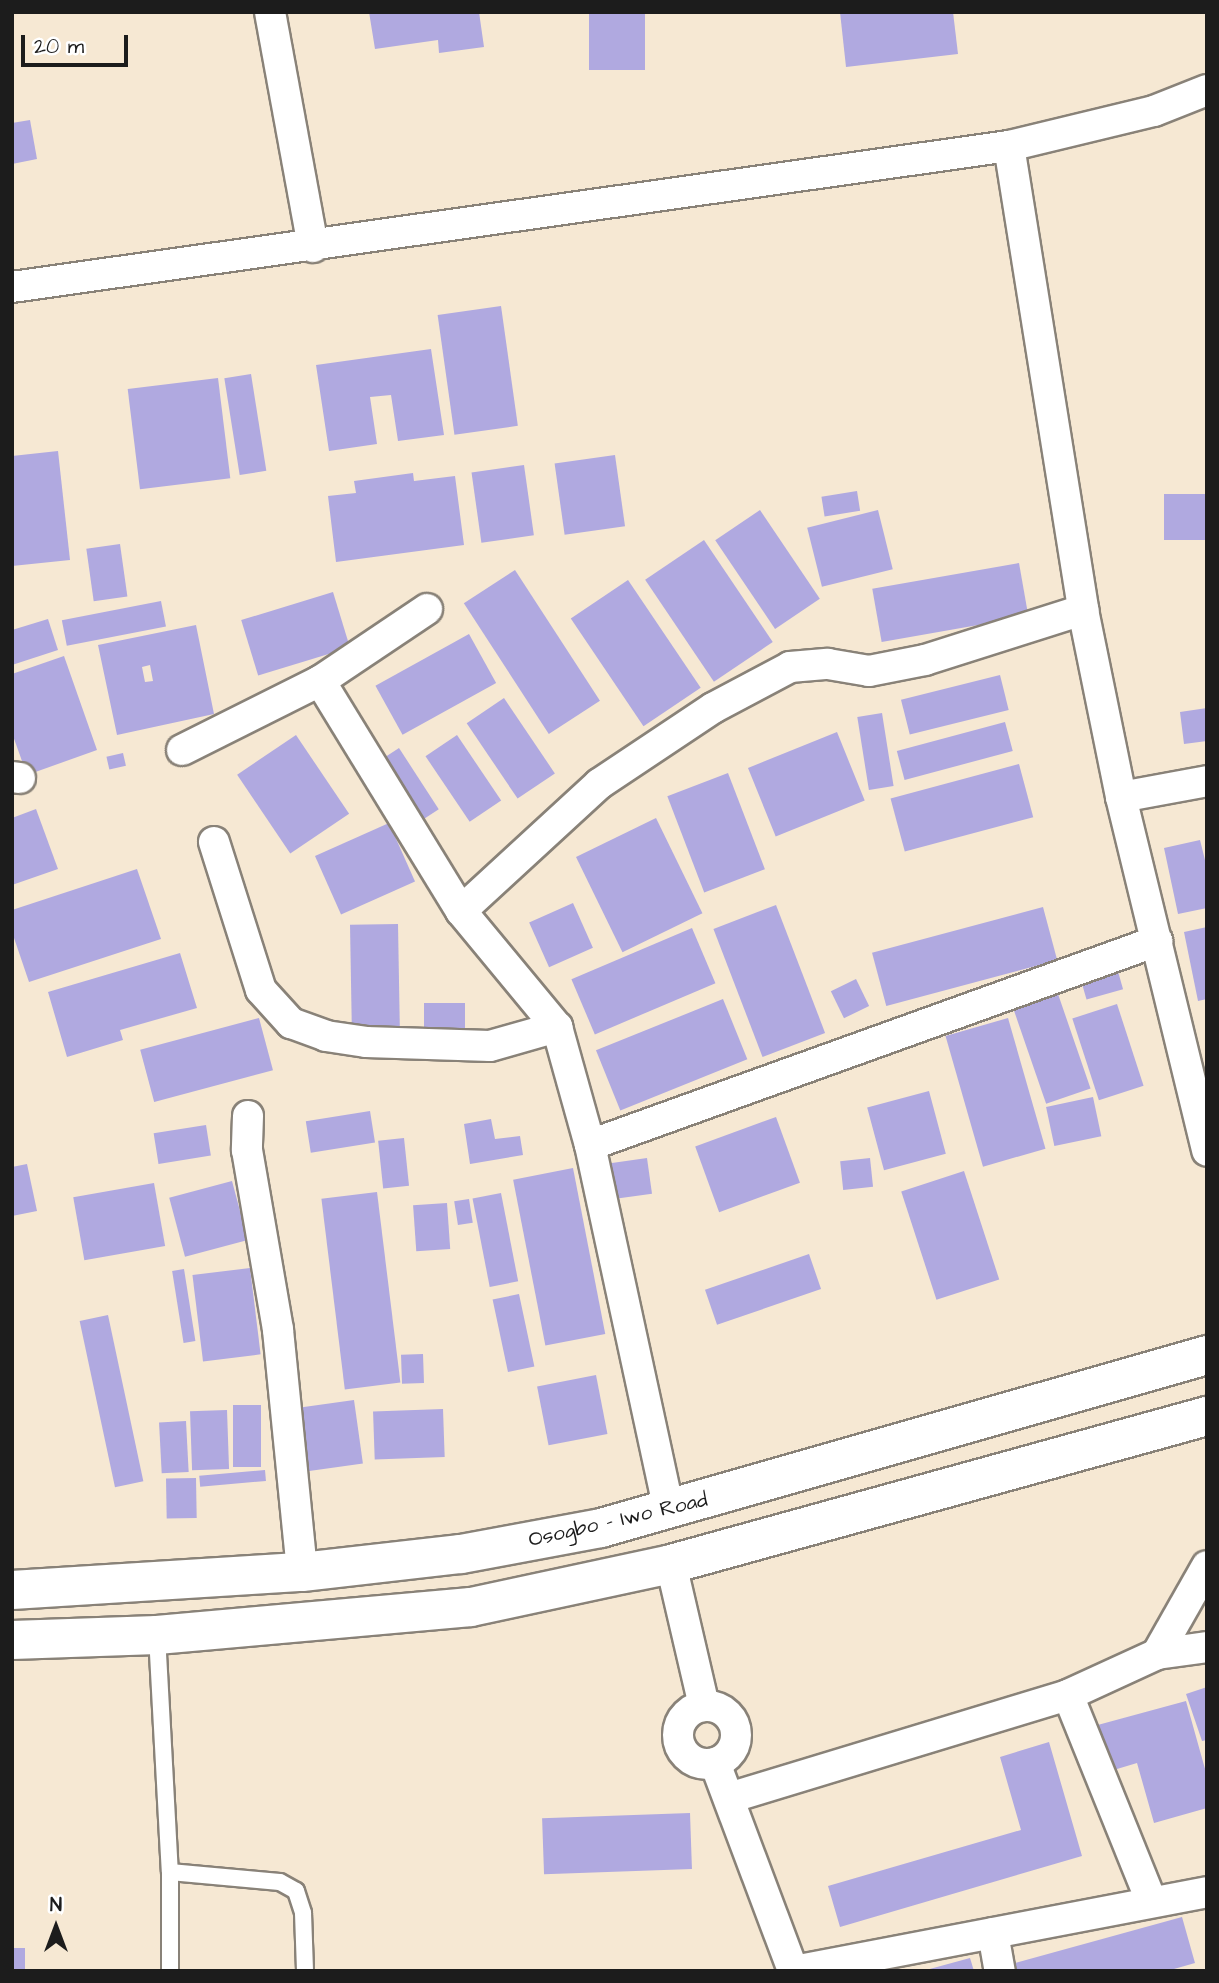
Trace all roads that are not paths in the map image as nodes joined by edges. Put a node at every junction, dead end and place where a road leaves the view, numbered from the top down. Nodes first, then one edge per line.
1 (270, 12) edge
2 (1207, 90) edge
3 (1009, 146) junction
4 (313, 247) junction
5 (12, 287) edge
6 (427, 608) dead end
7 (1083, 610) junction
8 (320, 681) junction
9 (182, 750) dead end
10 (1207, 781) edge
11 (1122, 797) junction
12 (214, 842) dead end
13 (461, 911) junction
14 (1157, 940) junction
15 (557, 1027) junction
16 (248, 1116) dead end
17 (590, 1145) junction
18 (1207, 1151) edge
19 (1207, 1355) edge
20 (1207, 1416) edge
21 (669, 1510) junction
22 (671, 1564) junction
23 (1207, 1566) edge
24 (302, 1572) junction
25 (12, 1590) edge
26 (157, 1635) junction
27 (12, 1640) edge
28 (1207, 1647) edge
29 (1157, 1654) junction
30 (1068, 1695) junction
31 (704, 1706) junction
32 (715, 1763) junction
33 (729, 1798) junction
34 (170, 1871) junction
35 (1207, 1892) edge
36 (1151, 1900) junction
37 (993, 1933) junction
38 (170, 1971) edge
39 (305, 1971) edge
40 (794, 1971) edge
41 (1000, 1971) edge

1 - 4 street
2 - 3 street
3 - 4 street
3 - 7 street
4 - 5 street
6 - 8 street
7 - 11 street
7 - 13 street
8 - 9 street
8 - 13 street
10 - 11 street
11 - 14 street
12 - 15 street
13 - 15 street
14 - 17 street
14 - 18 street
15 - 17 street
16 - 24 street
17 - 21 street
19 - 21 main road, Osogbo - Iwo Road
20 - 22 main road
21 - 24 main road, Osogbo - Iwo Road
22 - 26 main road
22 - 31 street
23 - 29 street
24 - 25 main road, Osogbo - Iwo Road
26 - 27 main road
26 - 34 lane
28 - 29 street
29 - 30 street
30 - 33 street
30 - 36 street
31 - 32 street
31 - 32 street
32 - 33 street
33 - 40 street
34 - 38 lane
34 - 39 lane
35 - 36 street
36 - 37 street
37 - 40 street
37 - 41 street

